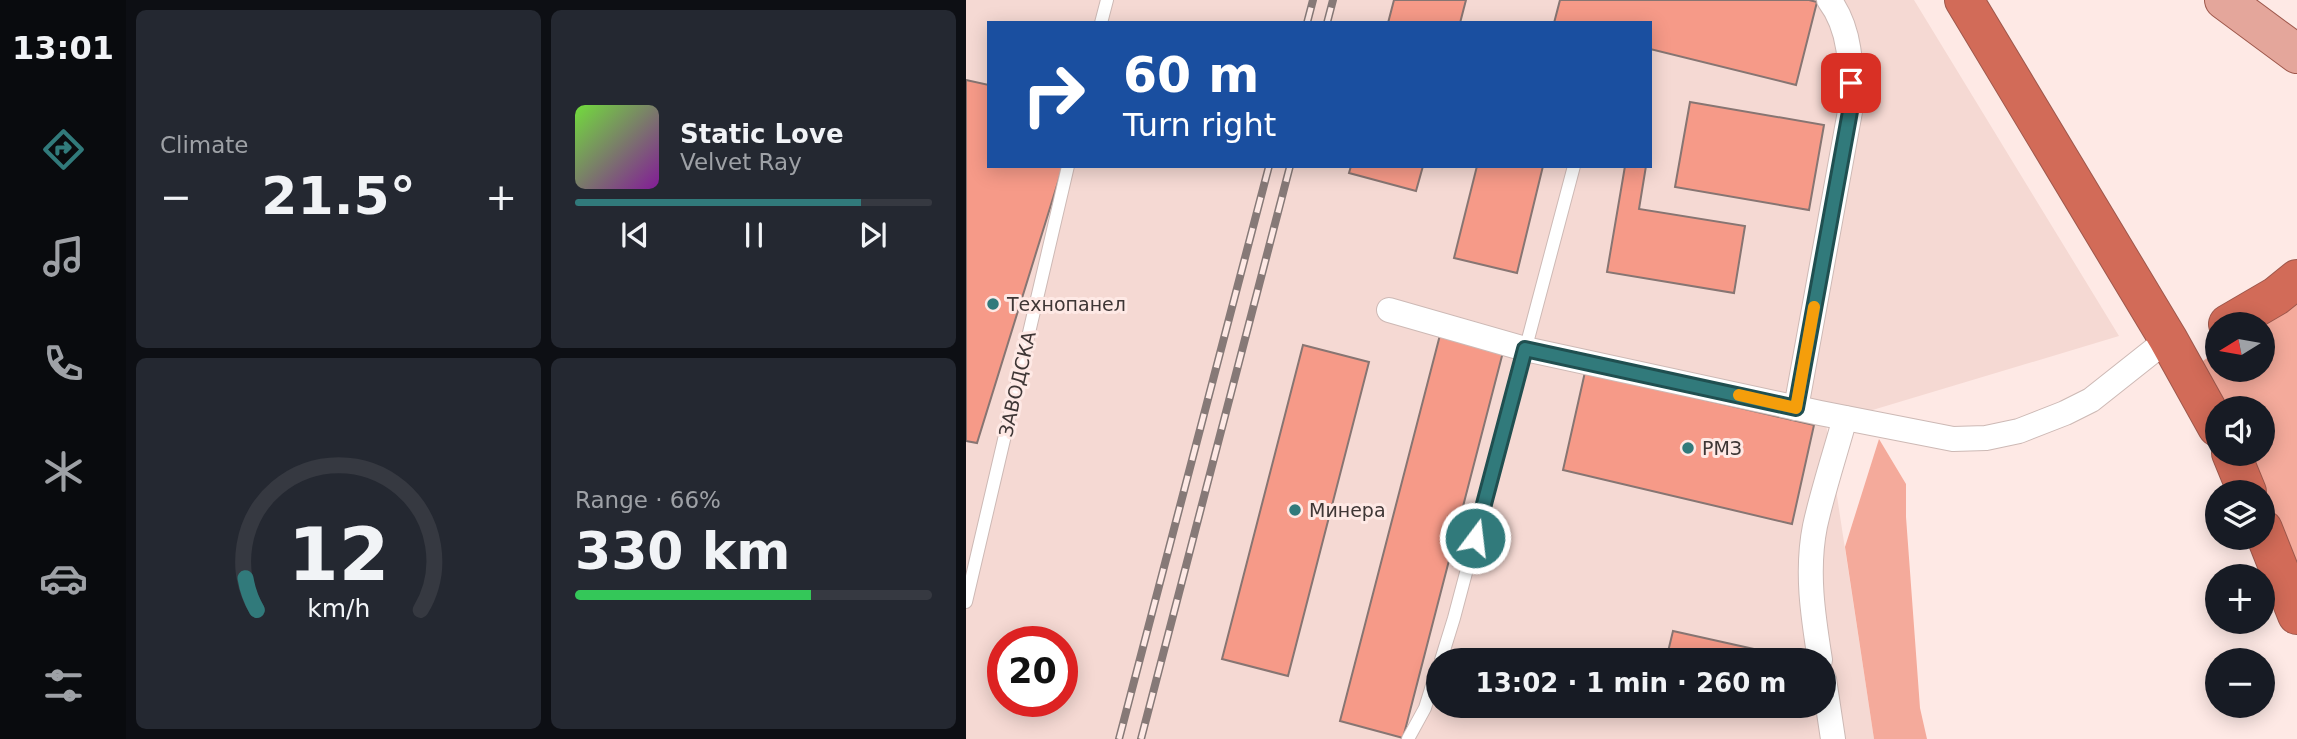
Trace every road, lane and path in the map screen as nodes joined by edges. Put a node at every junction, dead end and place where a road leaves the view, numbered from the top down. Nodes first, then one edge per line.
1 (1107, 0) edge
2 (1829, 0) edge
3 (1964, 0) edge
4 (2224, 0) edge
5 (1102, 21) edge
6 (2294, 51) edge
7 (1068, 168) edge
8 (1573, 168) edge
9 (2297, 279) edge
10 (1389, 310) dead end
11 (2249, 312) edge
12 (2205, 331) edge
13 (2168, 339) junction
14 (1525, 349) junction
15 (2205, 405) edge
16 (1796, 408) junction
17 (1845, 418) junction
18 (2271, 550) edge
19 (966, 602) edge
20 (2297, 615) edge
21 (1445, 648) edge
22 (1818, 648) edge
23 (1426, 705) edge
24 (1830, 718) edge
25 (1408, 739) edge
26 (1833, 739) edge

1 - 5 lane
2 - 16 street
3 - 13 highway
4 - 6 main road
7 - 19 lane, ЗАВОДСКА
8 - 14 lane
9 - 11 highway
10 - 14 street
12 - 13 highway
13 - 15 highway
13 - 17 street
14 - 16 street
14 - 21 lane
16 - 17 street
17 - 22 street
18 - 20 highway
23 - 25 lane
24 - 26 street

